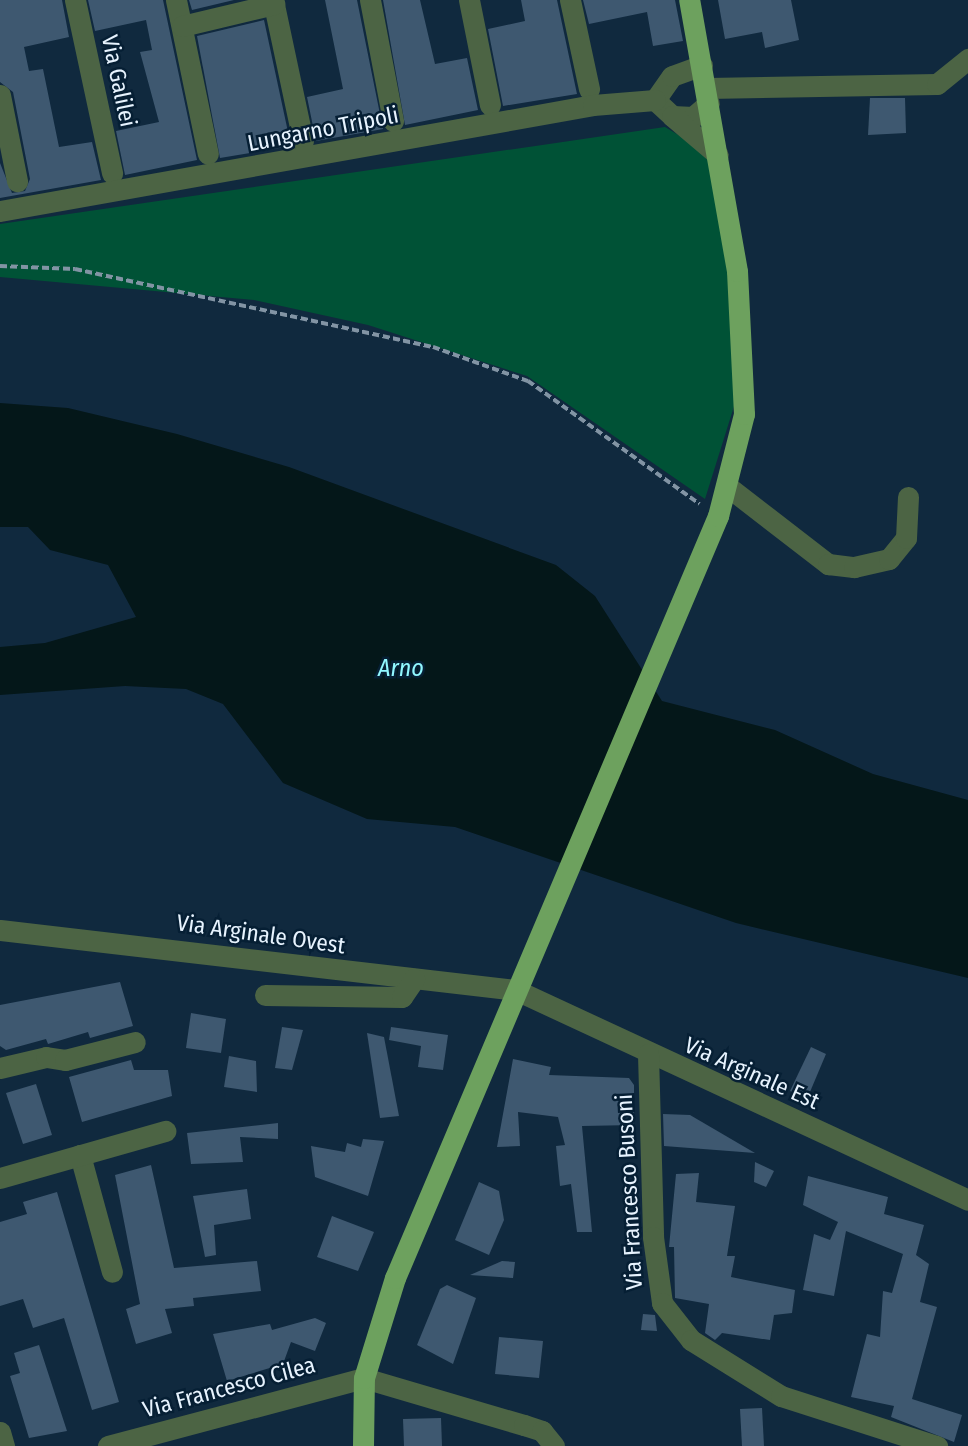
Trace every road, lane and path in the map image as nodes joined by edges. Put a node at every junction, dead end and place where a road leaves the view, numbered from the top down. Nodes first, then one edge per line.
1 (75, 0) edge
2 (176, 0) edge
3 (370, 0) edge
4 (468, 0) edge
5 (570, 0) edge
6 (689, 0) edge
7 (274, 2) edge
8 (182, 26) junction
9 (968, 59) edge
10 (702, 65) junction
11 (589, 89) dead end
12 (0, 95) edge
13 (708, 96) junction
14 (655, 100) junction
15 (491, 104) dead end
16 (672, 117) junction
17 (393, 121) dead end
18 (303, 141) dead end
19 (208, 154) dead end
20 (718, 155) junction
21 (112, 173) dead end
22 (17, 181) dead end
23 (0, 211) edge
24 (0, 266) edge
25 (727, 486) junction
26 (908, 497) dead end
27 (718, 516) junction
28 (0, 930) edge
29 (414, 979) junction
30 (516, 989) junction
31 (265, 995) dead end
32 (135, 1042) dead end
33 (648, 1054) junction
34 (0, 1068) edge
35 (165, 1131) dead end
36 (80, 1156) junction
37 (0, 1178) edge
38 (968, 1200) edge
39 (112, 1272) dead end
40 (364, 1378) junction
41 (0, 1432) edge
42 (4, 1446) edge
43 (108, 1446) edge
44 (363, 1446) edge
45 (554, 1446) edge
46 (937, 1446) edge

1 - 21 street, Via Galilei
2 - 8 street
3 - 17 street
4 - 15 street
5 - 11 street
6 - 10 main road
7 - 8 street
7 - 18 street
8 - 19 street
9 - 13 street
10 - 13 main road
10 - 14 street
12 - 22 street
13 - 16 street
13 - 20 main road
14 - 16 street
14 - 23 street, Lungarno Tripoli
16 - 20 street
20 - 25 main road
24 - 27 path
25 - 26 street
25 - 27 main road
27 - 30 main road
28 - 29 street, Via Arginale Ovest
29 - 30 street, Via Arginale Ovest
29 - 31 street
30 - 33 street, Via Arginale Est
30 - 40 main road
32 - 34 street
33 - 38 street, Via Arginale Est
33 - 46 street, Via Francesco Busoni
35 - 36 street
36 - 37 street
36 - 39 street
40 - 43 street, Via Francesco Cilea
40 - 44 main road
40 - 45 street
41 - 42 street

